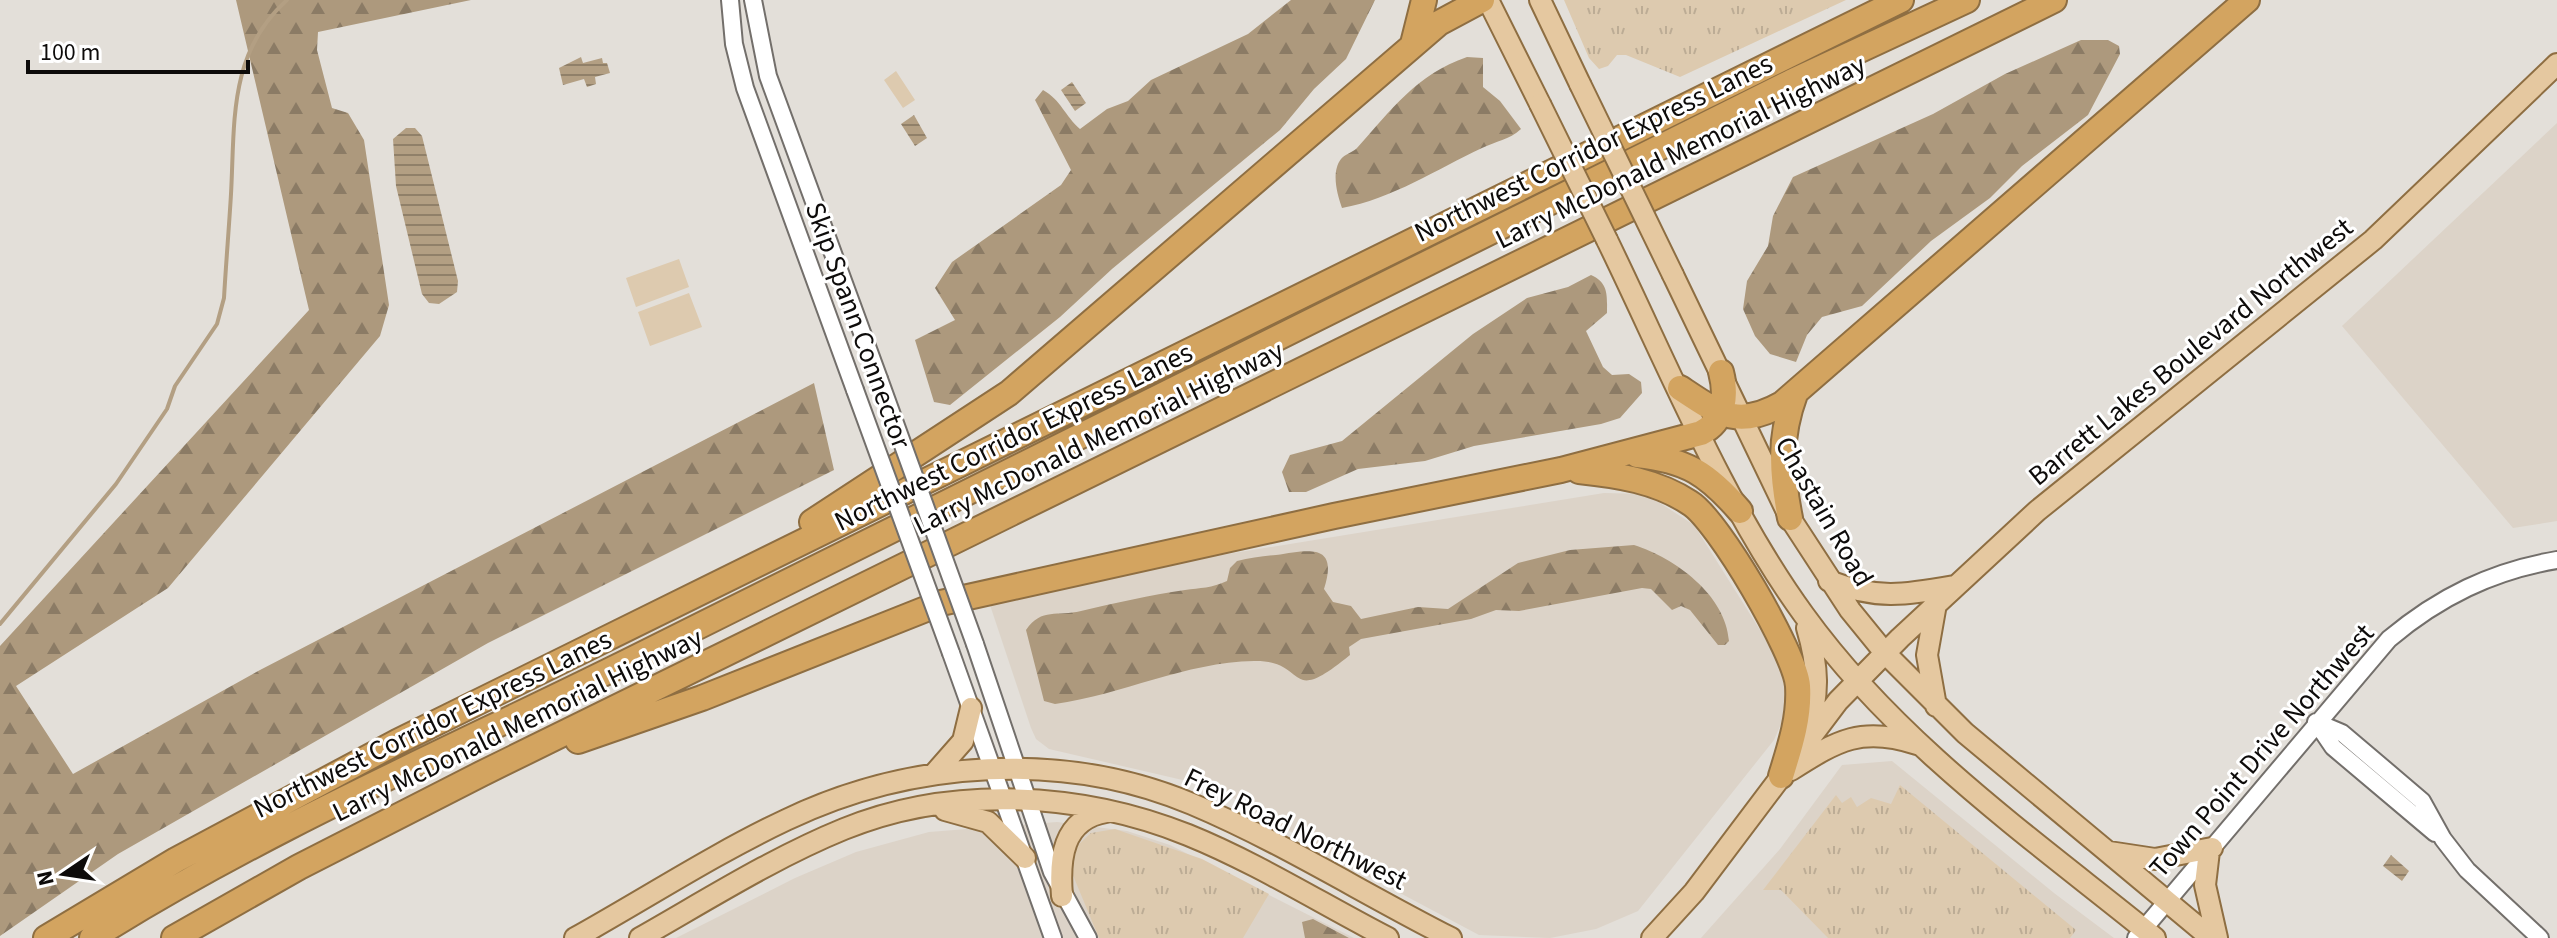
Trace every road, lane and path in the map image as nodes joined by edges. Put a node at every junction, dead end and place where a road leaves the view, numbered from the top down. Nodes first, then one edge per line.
1 (730, 0) edge
2 (753, 0) edge
3 (1424, 0) edge
4 (1449, 0) edge
5 (1485, 0) edge
6 (1540, 0) edge
7 (1901, 0) edge
8 (1967, 0) edge
9 (2054, 0) edge
10 (2247, 0) edge
11 (1439, 23) junction
12 (1412, 46) junction
13 (2557, 64) edge
14 (1721, 372) joint
15 (1680, 388) junction
16 (1795, 394) junction
17 (1731, 416) junction
18 (1701, 433) junction
19 (1626, 454) junction
20 (1561, 470) junction
21 (1740, 511) junction
22 (1790, 518) junction
23 (2557, 560) edge
24 (752, 565) junction
25 (1829, 581) junction
26 (1955, 586) junction
27 (1936, 603) junction
28 (1804, 615) junction
29 (1885, 653) junction
30 (1857, 680) junction
31 (968, 701) junction
32 (1936, 706) junction
33 (2316, 722) junction
34 (1923, 746) junction
35 (1802, 748) junction
36 (993, 769) junction
37 (1019, 769) junction
38 (481, 774) junction
39 (934, 774) junction
40 (1781, 776) junction
41 (1005, 800) junction
42 (1028, 800) junction
43 (925, 807) junction
44 (1112, 811) junction
45 (2210, 849) junction
46 (2107, 851) junction
47 (1025, 858) junction
48 (1062, 896) junction
49 (2165, 902) junction
50 (2145, 935) edge
51 (46, 938) edge
52 (92, 938) edge
53 (174, 938) edge
54 (575, 938) edge
55 (640, 938) edge
56 (1053, 938) edge
57 (1088, 938) edge
58 (1388, 938) edge
59 (1451, 938) edge
60 (1652, 938) edge
61 (2211, 938) edge
62 (2217, 938) edge
63 (2540, 938) edge

1 - 31 street, Skip Spann Connector, bridge
2 - 37 street, Skip Spann Connector, bridge
3 - 12 highway
4 - 11 highway
5 - 11 highway
5 - 15 main road, bridge
6 - 14 main road, bridge
7 - 24 highway, Larry McDonald Memorial Highway
8 - 52 highway, Northwest Corridor Express Lanes
9 - 38 highway, Larry McDonald Memorial Highway
10 - 16 highway
11 - 12 highway
12 - 24 highway
13 - 26 main road, Barrett Lakes Boulevard Northwest
14 - 17 highway
15 - 17 highway
15 - 18 main road
16 - 17 highway
16 - 22 highway
17 - 18 highway
17 - 22 main road, Chastain Road
18 - 19 highway
18 - 21 main road
19 - 20 highway
19 - 21 highway
20 - 38 highway
20 - 40 highway
21 - 28 main road
22 - 25 main road, Chastain Road
23 - 33 street, Town Point Drive Northwest
24 - 51 highway, Larry McDonald Memorial Highway
25 - 26 main road
25 - 29 main road, Chastain Road
26 - 27 main road, Barrett Lakes Boulevard Northwest
27 - 29 main road, Barrett Lakes Boulevard Northwest
27 - 32 main road
28 - 30 main road
28 - 35 main road
29 - 30 main road, Barrett Lakes Boulevard Northwest
29 - 32 main road, Chastain Road
30 - 34 main road
30 - 35 main road
31 - 36 street, Skip Spann Connector
31 - 39 main road
32 - 46 main road, Chastain Road
33 - 45 street, Town Point Drive Northwest
33 - 63 street
34 - 40 main road
34 - 50 main road
35 - 40 main road
36 - 37 main road, Frey Road Northwest
36 - 39 main road, Frey Road Northwest
36 - 41 street, Skip Spann Connector
37 - 42 street, Skip Spann Connector
37 - 59 main road, Frey Road Northwest
38 - 53 highway, Larry McDonald Memorial Highway
39 - 54 main road, Frey Road Northwest
40 - 60 main road
41 - 42 main road, Frey Road Northwest
41 - 43 main road, Frey Road Northwest
41 - 47 street, Skip Spann Connector
42 - 44 main road, Frey Road Northwest
42 - 48 street, Skip Spann Connector
43 - 47 main road
43 - 55 main road, Frey Road Northwest
44 - 48 main road
44 - 58 main road, Frey Road Northwest
45 - 46 main road
45 - 49 street, Town Point Drive Northwest
45 - 62 main road
46 - 49 main road, Chastain Road
47 - 56 street, Skip Spann Connector
48 - 57 street, Skip Spann Connector
49 - 50 street, Town Point Drive Northwest
49 - 61 main road, Chastain Road

